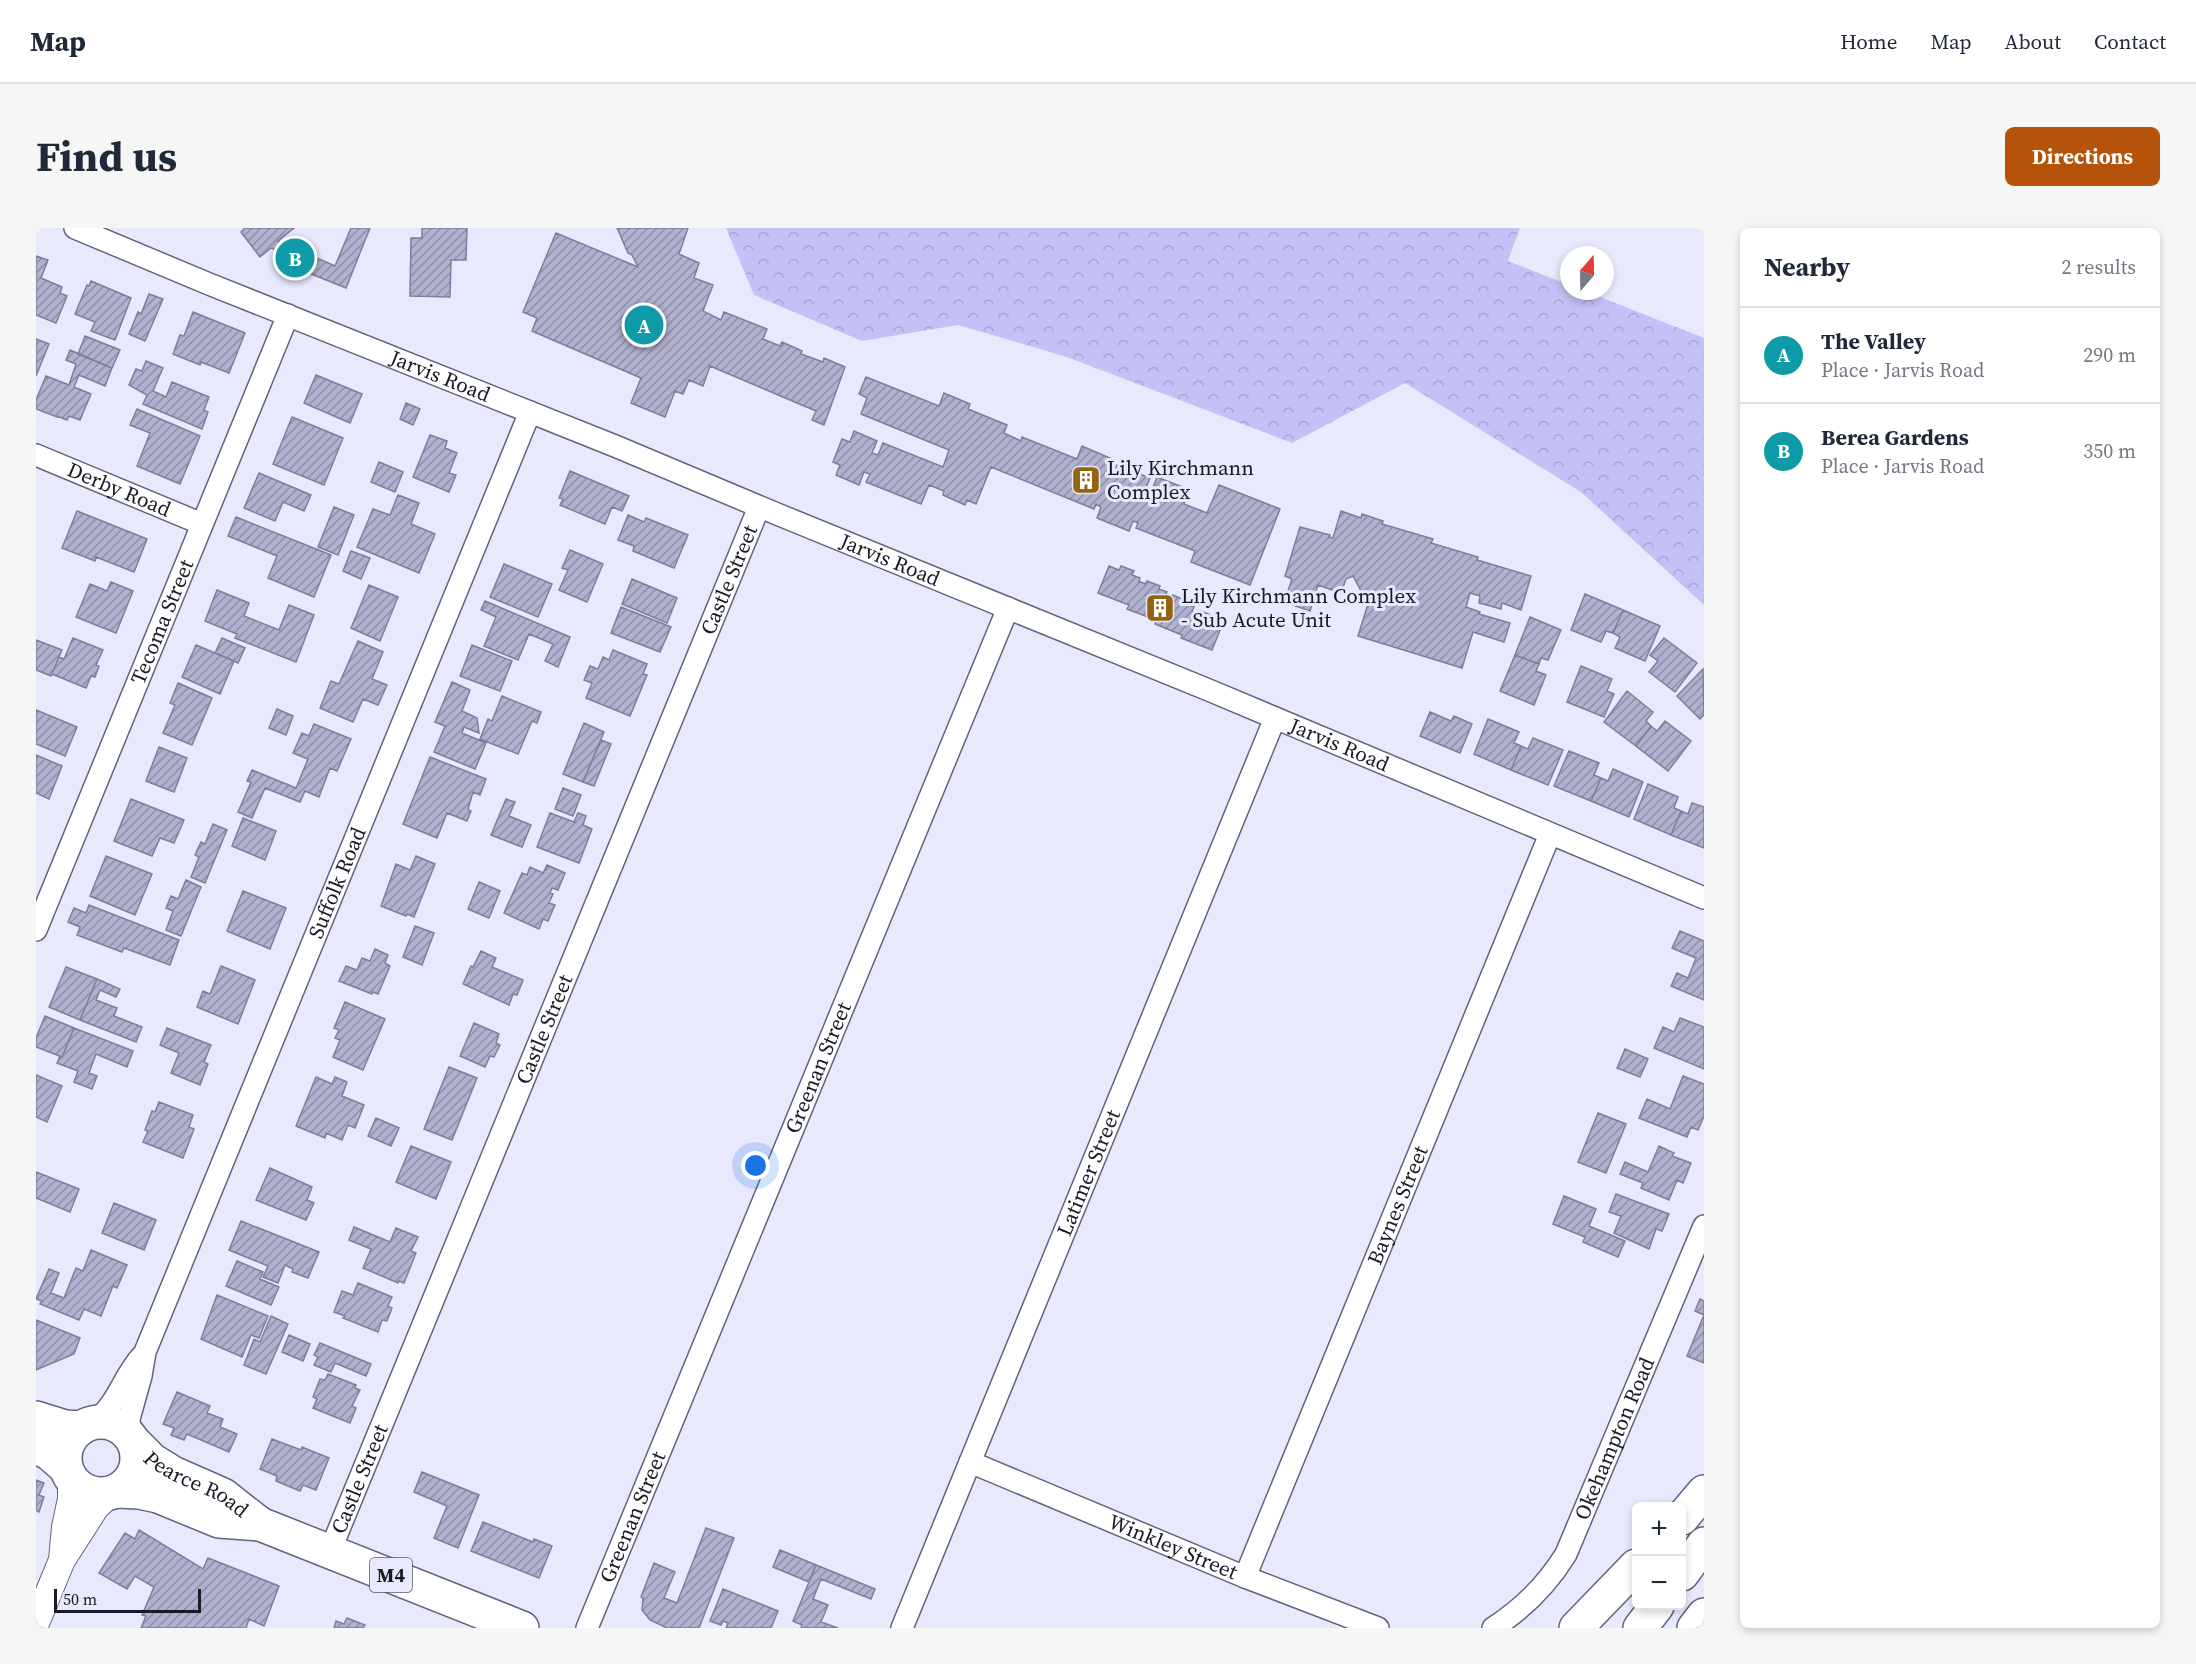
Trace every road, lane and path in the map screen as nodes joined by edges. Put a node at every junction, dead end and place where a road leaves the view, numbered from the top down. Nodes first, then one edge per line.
1 (75, 228) edge
2 (288, 315) junction
3 (530, 412) junction
4 (36, 455) edge
5 (759, 507) junction
6 (202, 524) junction
7 (1008, 608) junction
8 (1275, 718) junction
9 (1550, 834) junction
10 (1704, 898) edge
11 (36, 930) edge
12 (1704, 1226) edge
13 (145, 1352) junction
14 (36, 1418) edge
15 (87, 1425) junction
16 (132, 1439) junction
17 (36, 1446) edge
18 (970, 1462) junction
19 (68, 1473) junction
20 (114, 1491) junction
21 (1704, 1492) edge
22 (1686, 1513) edge
23 (260, 1524) junction
24 (1704, 1544) edge
25 (330, 1551) junction
26 (62, 1560) junction
27 (1686, 1569) edge
28 (1632, 1570) edge
29 (1245, 1576) junction
30 (1653, 1610) edge
31 (1704, 1615) edge
32 (36, 1623) edge
33 (522, 1628) edge
34 (587, 1628) edge
35 (902, 1628) edge
36 (1378, 1628) edge
37 (1493, 1628) edge
38 (1576, 1628) edge
39 (1640, 1628) edge
40 (1694, 1628) edge

1 - 2 street, Jarvis Road
2 - 3 street, Jarvis Road
2 - 6 street, Tecoma Street
3 - 5 street, Jarvis Road
3 - 13 street, Suffolk Road
4 - 6 street, Derby Road
5 - 7 street, Jarvis Road
5 - 25 street, Castle Street
6 - 11 street, Tecoma Street
7 - 8 street, Jarvis Road
7 - 34 street, Greenan Street
8 - 9 street, Jarvis Road
8 - 18 street, Latimer Street
9 - 10 street, Jarvis Road
9 - 29 street, Baynes Street
12 - 37 street, Okehampton Road
13 - 15 street, Suffolk Road
13 - 16 street, Suffolk Road
14 - 15 main road, Pearce Road / M4
15 - 16 main road, Pearce Road / M4
15 - 19 main road
16 - 20 main road, Pearce Road
16 - 23 main road, Pearce Road / M4
17 - 19 main road, Pearce Road / M4
18 - 29 street, Winkley Street
18 - 35 street, Latimer Street
19 - 20 main road, Pearce Road / M4
19 - 26 street
20 - 23 main road, Pearce Road / M4
20 - 26 street
21 - 22 main road
23 - 25 main road, Pearce Road / M4
24 - 27 main road
25 - 33 main road, Pearce Road / M4
26 - 32 street
28 - 38 main road
29 - 36 street, Winkley Street
30 - 39 main road
31 - 40 main road

